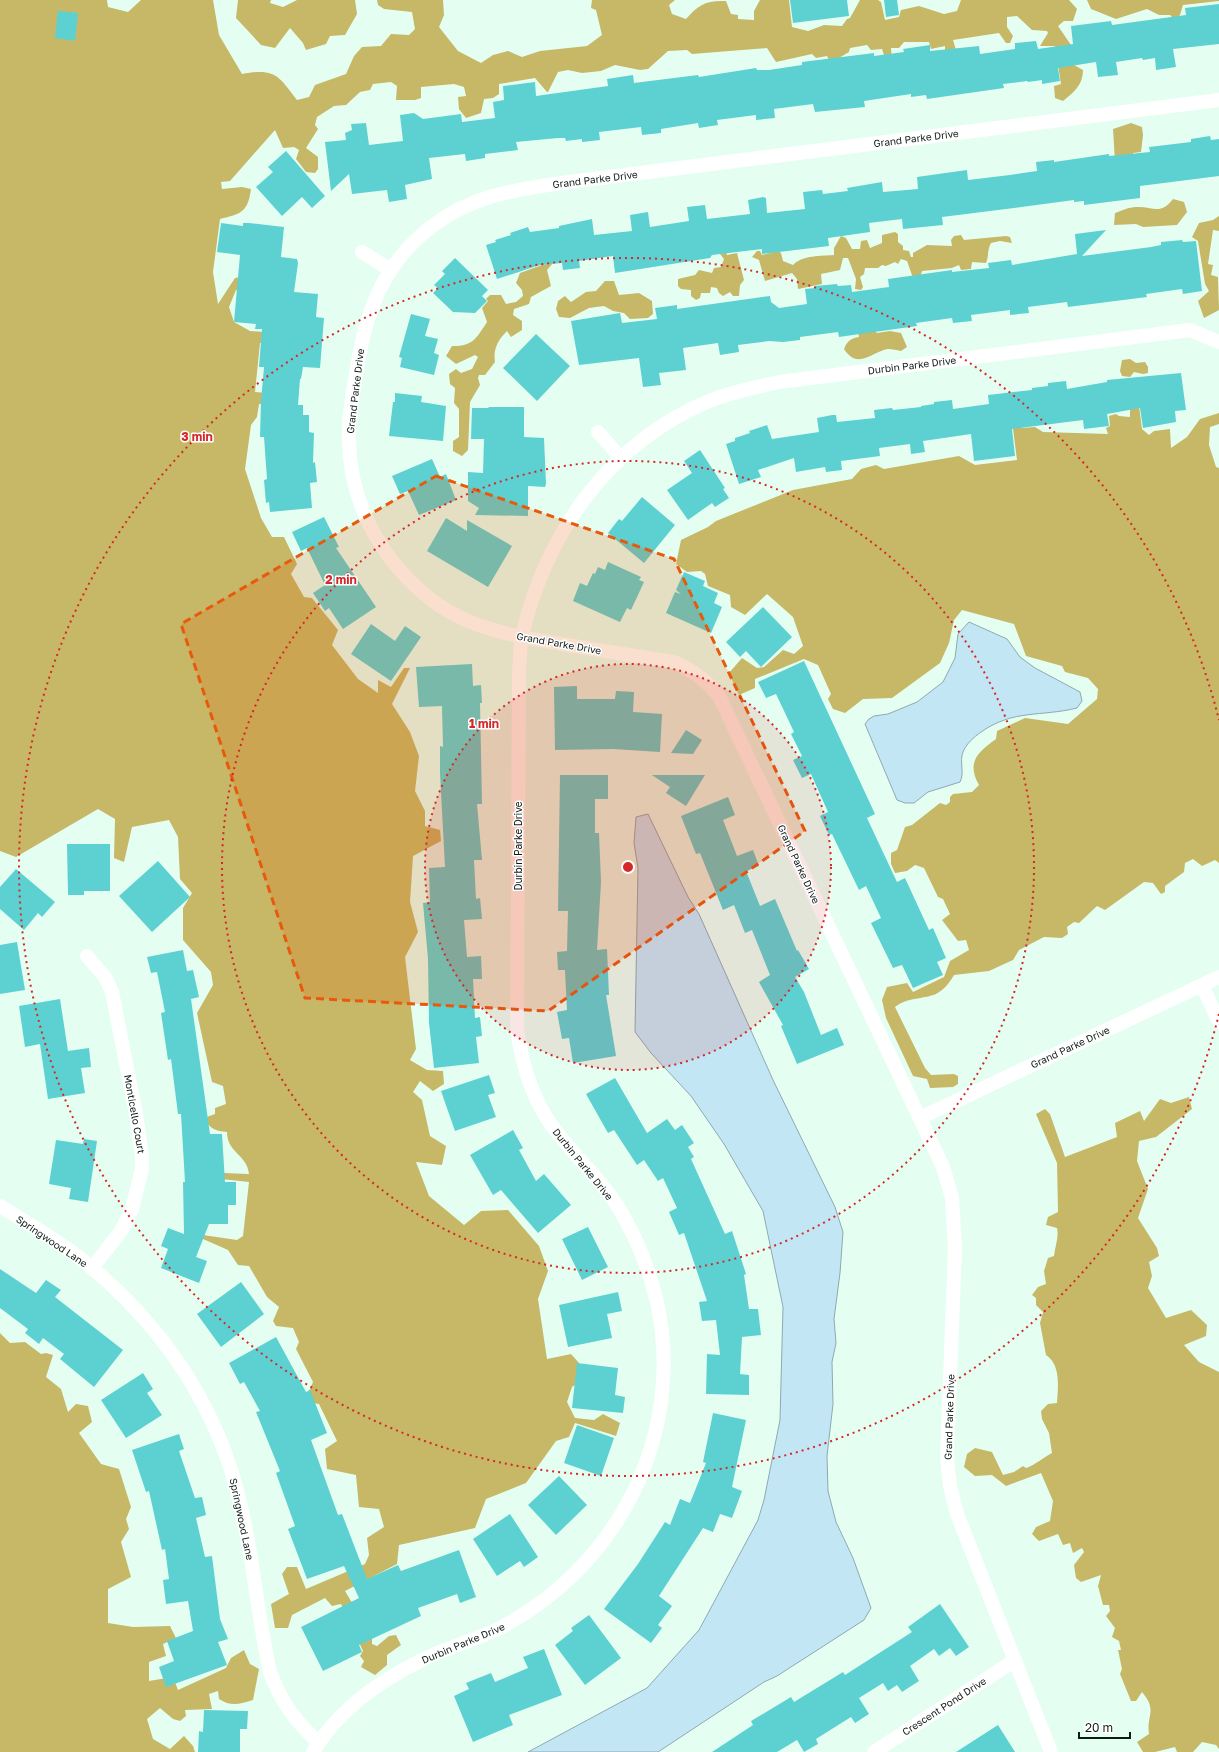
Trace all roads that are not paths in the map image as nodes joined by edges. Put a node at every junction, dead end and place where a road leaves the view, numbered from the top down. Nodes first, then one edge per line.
1 (1219, 100) edge
2 (362, 252) dead end
3 (391, 270) junction
4 (1219, 342) edge
5 (598, 432) dead end
6 (620, 457) junction
7 (522, 637) junction
8 (87, 956) dead end
9 (1219, 977) edge
10 (1202, 985) junction
11 (1219, 1022) edge
12 (920, 1118) junction
13 (0, 1206) edge
14 (92, 1268) junction
15 (1015, 1660) junction
16 (316, 1747) edge
17 (874, 1752) edge
18 (1051, 1752) edge

1 - 3 street, Grand Parke Drive
2 - 3 street
3 - 7 street, Grand Parke Drive
4 - 6 street, Durbin Parke Drive
5 - 6 street
6 - 7 street, Durbin Parke Drive
7 - 12 street, Grand Parke Drive
7 - 16 street, Durbin Parke Drive
8 - 14 street, Monticello Court
9 - 10 street, Grand Parke Drive
10 - 11 street
10 - 12 street, Grand Parke Drive
12 - 15 street, Grand Parke Drive
13 - 14 street, Springwood Lane
14 - 16 street, Springwood Lane
15 - 17 street, Crescent Pond Drive
15 - 18 street, Grand Parke Drive

